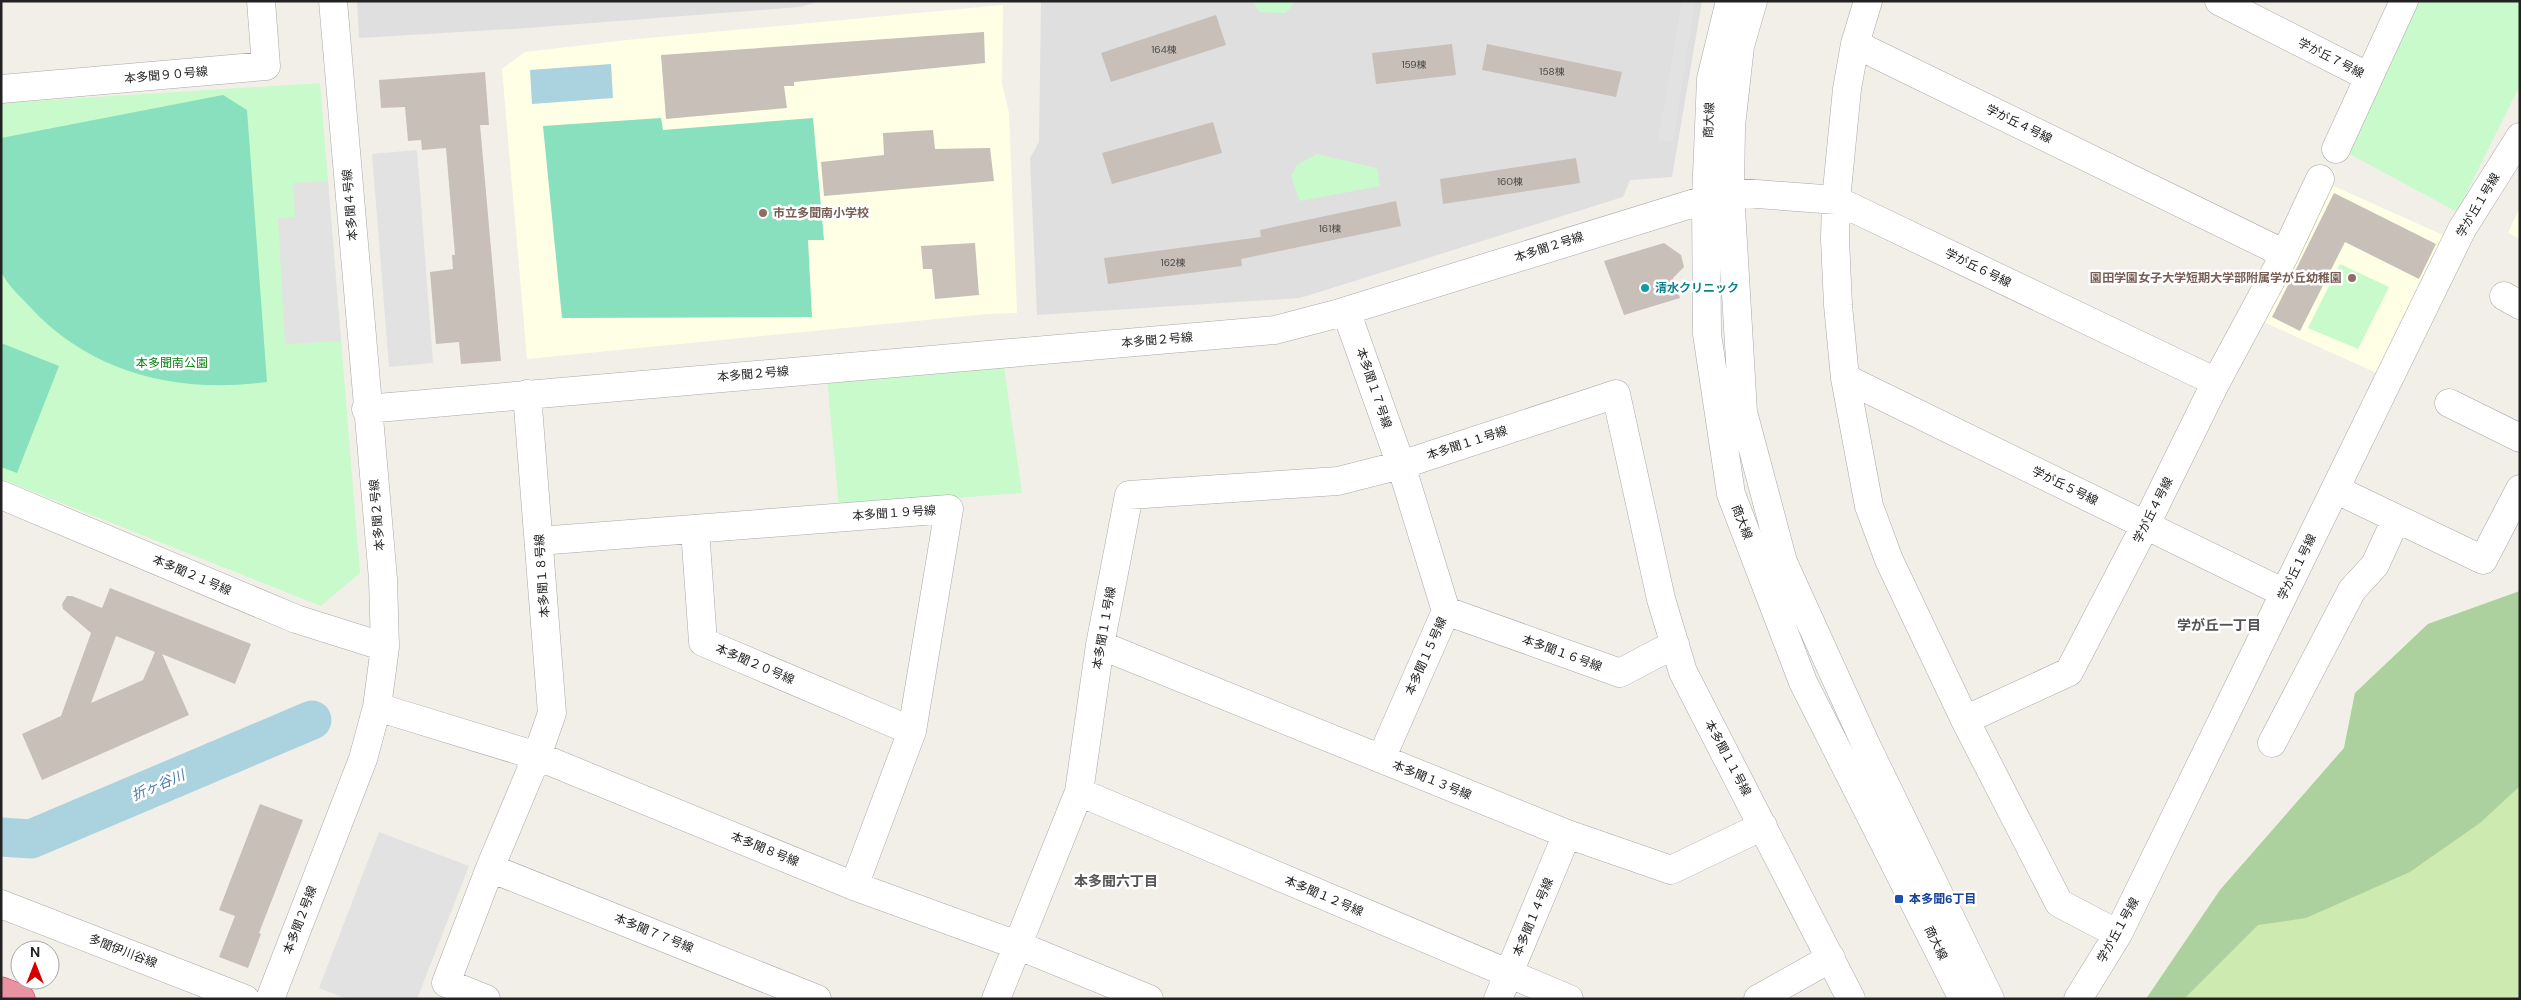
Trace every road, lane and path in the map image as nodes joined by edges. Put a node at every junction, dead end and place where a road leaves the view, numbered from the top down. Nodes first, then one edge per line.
1 (261, 1) edge
2 (333, 1) edge
3 (1730, 1) edge
4 (1753, 1) edge
5 (1868, 1) edge
6 (2219, 1) edge
7 (2404, 1) edge
8 (1856, 44) junction
9 (2369, 77) junction
10 (1, 88) edge
11 (2520, 137) edge
12 (2336, 149) dead end
13 (2320, 179) dead end
14 (1718, 195) junction
15 (1836, 200) junction
16 (2285, 254) junction
17 (1346, 311) junction
18 (1845, 378) junction
19 (2216, 382) junction
20 (528, 394) junction
21 (2449, 403) dead end
22 (366, 409) junction
23 (2520, 438) edge
24 (1401, 465) junction
25 (2335, 489) junction
26 (2520, 489) edge
27 (1, 495) edge
28 (2396, 519) junction
29 (2146, 526) junction
30 (695, 529) junction
31 (540, 541) junction
32 (2284, 593) junction
33 (1446, 611) junction
34 (1674, 644) junction
35 (1100, 645) junction
36 (385, 647) junction
37 (377, 707) junction
38 (1964, 720) junction
39 (912, 731) junction
40 (2272, 743) dead end
41 (537, 756) junction
42 (1381, 759) junction
43 (1079, 792) junction
44 (1763, 826) junction
45 (1567, 834) junction
46 (490, 868) junction
47 (854, 886) junction
48 (1, 904) edge
49 (2118, 934) junction
50 (1016, 945) junction
51 (1831, 958) junction
52 (1508, 974) junction
53 (1, 991) edge
54 (21, 999) edge
55 (245, 999) edge
56 (270, 999) edge
57 (486, 999) edge
58 (817, 999) edge
59 (996, 999) edge
60 (1150, 999) edge
61 (1498, 999) edge
62 (1570, 999) edge
63 (1758, 999) edge
64 (1851, 999) edge
65 (1963, 999) edge
66 (1990, 999) edge
67 (2078, 999) edge

1 - 10 street, 本多聞９０号線
2 - 22 street, 本多聞４号線
3 - 14 street, 商大線
4 - 14 street, 商大線
5 - 8 street
6 - 9 street, 学が丘７号線
7 - 9 street, 学が丘７号線
8 - 15 street
8 - 16 street, 学が丘４号線
9 - 12 street
11 - 25 street, 学が丘１号線
13 - 16 street
14 - 15 street, 学が丘６号線
14 - 17 street, 本多聞２号線
14 - 65 street, 商大線
14 - 66 street, 商大線
15 - 18 street
15 - 19 street, 学が丘６号線
16 - 19 street, 学が丘４号線
17 - 20 street, 本多聞２号線
17 - 24 street, 本多聞１７号線
18 - 29 street, 学が丘５号線
18 - 38 street
19 - 29 street, 学が丘４号線
20 - 22 street, 本多聞２号線
20 - 31 street, 本多聞１８号線
21 - 23 street
22 - 36 street, 本多聞２号線
24 - 33 street, 本多聞１５号線
24 - 34 street, 本多聞１１号線
24 - 35 street, 本多聞１１号線
25 - 28 street
25 - 32 street, 学が丘１号線
26 - 28 street
27 - 36 street, 本多聞２１号線
28 - 40 street
29 - 32 street, 学が丘５号線
29 - 38 street, 学が丘４号線
30 - 31 street, 本多聞１９号線
30 - 39 street, 本多聞２０号線
30 - 39 street, 本多聞１９号線
31 - 41 street, 本多聞１８号線
32 - 49 street, 学が丘１号線
33 - 34 street, 本多聞１６号線
33 - 42 street, 本多聞１５号線
34 - 44 street, 本多聞１１号線
35 - 42 street, 本多聞１３号線
35 - 43 street, 本多聞１１号線
36 - 37 street, 本多聞２号線
37 - 41 street, 本多聞８号線
37 - 56 street, 本多聞２号線
38 - 49 street
39 - 47 street, 本多聞１９号線
41 - 46 street
41 - 47 street, 本多聞８号線
42 - 45 street, 本多聞１３号線
43 - 50 street, 本多聞１１号線
43 - 52 street, 本多聞１２号線
44 - 45 street, 本多聞１３号線
44 - 51 street, 本多聞１１号線
45 - 52 street, 本多聞１４号線
46 - 57 street
46 - 58 street, 本多聞７７号線
47 - 50 street, 本多聞８号線
48 - 55 street, 多聞伊川谷線
49 - 67 street, 学が丘１号線
50 - 59 street, 本多聞１１号線
50 - 60 street, 本多聞８号線
51 - 63 street
51 - 64 street, 本多聞１１号線
52 - 61 street, 本多聞１４号線
52 - 62 street, 本多聞１２号線
53 - 54 highway

